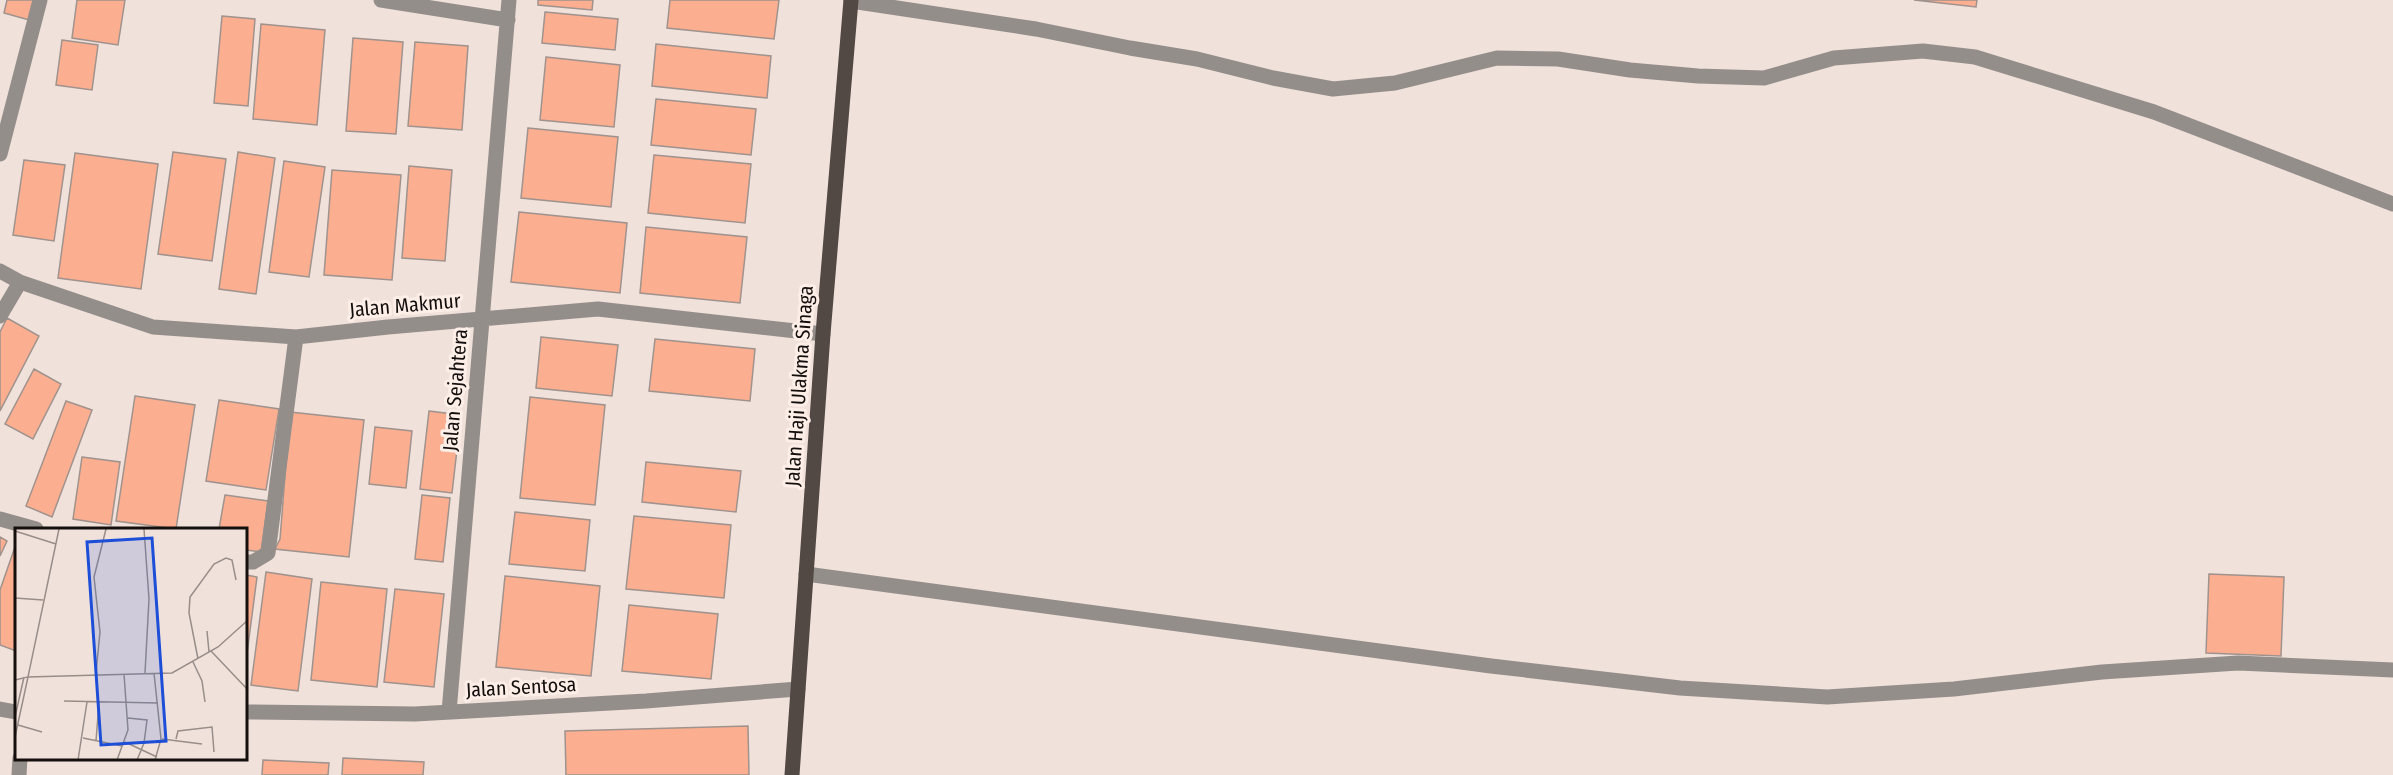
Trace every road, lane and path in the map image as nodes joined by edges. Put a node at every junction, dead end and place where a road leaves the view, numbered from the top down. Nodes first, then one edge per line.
1 (40, 0) edge
2 (381, 0) edge
3 (509, 0) edge
4 (851, 1) edge
5 (508, 20) junction
6 (0, 154) edge
7 (2393, 204) edge
8 (0, 271) edge
9 (20, 282) junction
10 (0, 316) edge
11 (483, 319) junction
12 (823, 334) junction
13 (296, 337) junction
14 (0, 519) edge
15 (32, 528) edge
16 (248, 562) edge
17 (806, 574) junction
18 (2393, 670) edge
19 (798, 689) junction
20 (0, 709) edge
21 (15, 712) edge
22 (248, 712) edge
23 (449, 712) junction
24 (20, 760) edge
25 (19, 775) edge
26 (792, 775) edge

1 - 6 street
2 - 5 street
3 - 5 street, Jalan Sejahtera
4 - 7 street
4 - 12 main road, Jalan Haji Ulakma Sinaga
5 - 11 street, Jalan Sejahtera
8 - 9 street, Jalan Makmur
9 - 10 street
9 - 13 street, Jalan Makmur
11 - 12 street, Jalan Makmur
11 - 13 street, Jalan Makmur
11 - 23 street, Jalan Sejahtera
12 - 17 main road, Jalan Haji Ulakma Sinaga
13 - 16 street
14 - 15 street
17 - 18 street
17 - 19 main road, Jalan Haji Ulakma Sinaga
19 - 23 street, Jalan Sentosa
19 - 26 main road, Jalan Haji Ulakma Sinaga
20 - 21 street
22 - 23 street, Jalan Sentosa
24 - 25 street

